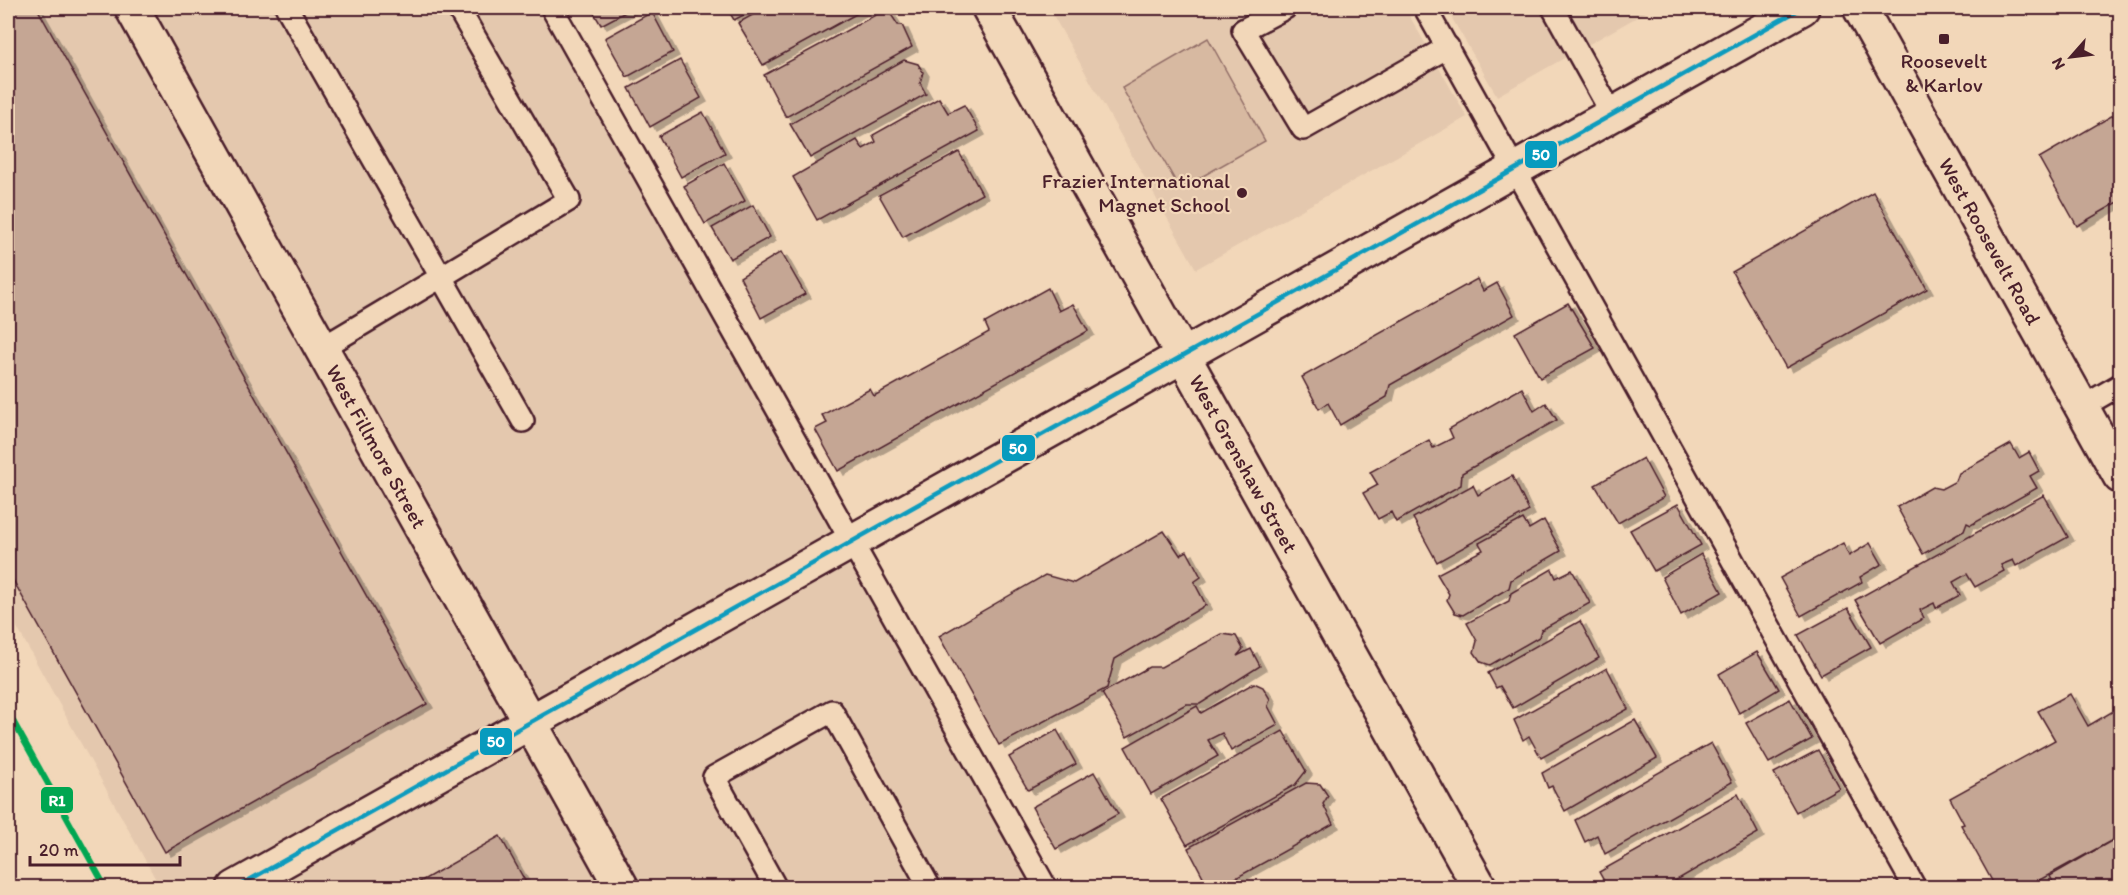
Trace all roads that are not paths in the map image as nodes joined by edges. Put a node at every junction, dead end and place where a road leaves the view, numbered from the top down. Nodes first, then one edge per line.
1 (132, 8) edge
2 (287, 8) edge
3 (458, 8) edge
4 (552, 8) edge
5 (989, 8) edge
6 (1285, 8) edge
7 (1425, 8) edge
8 (1553, 8) edge
9 (1802, 8) edge
10 (1860, 8) edge
11 (1448, 47) junction
12 (1612, 114) junction
13 (1515, 168) junction
14 (441, 277) junction
15 (322, 348) junction
16 (1183, 355) junction
17 (2121, 385) edge
18 (2082, 407) junction
19 (523, 421) dead end
20 (2121, 476) edge
21 (850, 542) junction
22 (530, 721) junction
23 (235, 888) edge
24 (622, 888) edge
25 (776, 888) edge
26 (930, 888) edge
27 (1046, 888) edge
28 (1480, 888) edge
29 (1915, 888) edge

1 - 15 street, West Fillmore Street
2 - 14 lane
3 - 14 lane
4 - 21 lane
5 - 16 street, West Grenshaw Street
6 - 11 lane
7 - 11 lane
8 - 12 lane
9 - 12 street
10 - 18 street, West Roosevelt Road
11 - 13 lane
12 - 13 street
13 - 16 street
13 - 29 lane
14 - 15 lane
14 - 19 lane
15 - 22 street, West Fillmore Street
16 - 21 street
16 - 28 street, West Grenshaw Street
17 - 18 lane
18 - 20 street, West Roosevelt Road
21 - 22 street
21 - 27 lane
22 - 23 street
22 - 24 street, West Fillmore Street
25 - 26 lane

